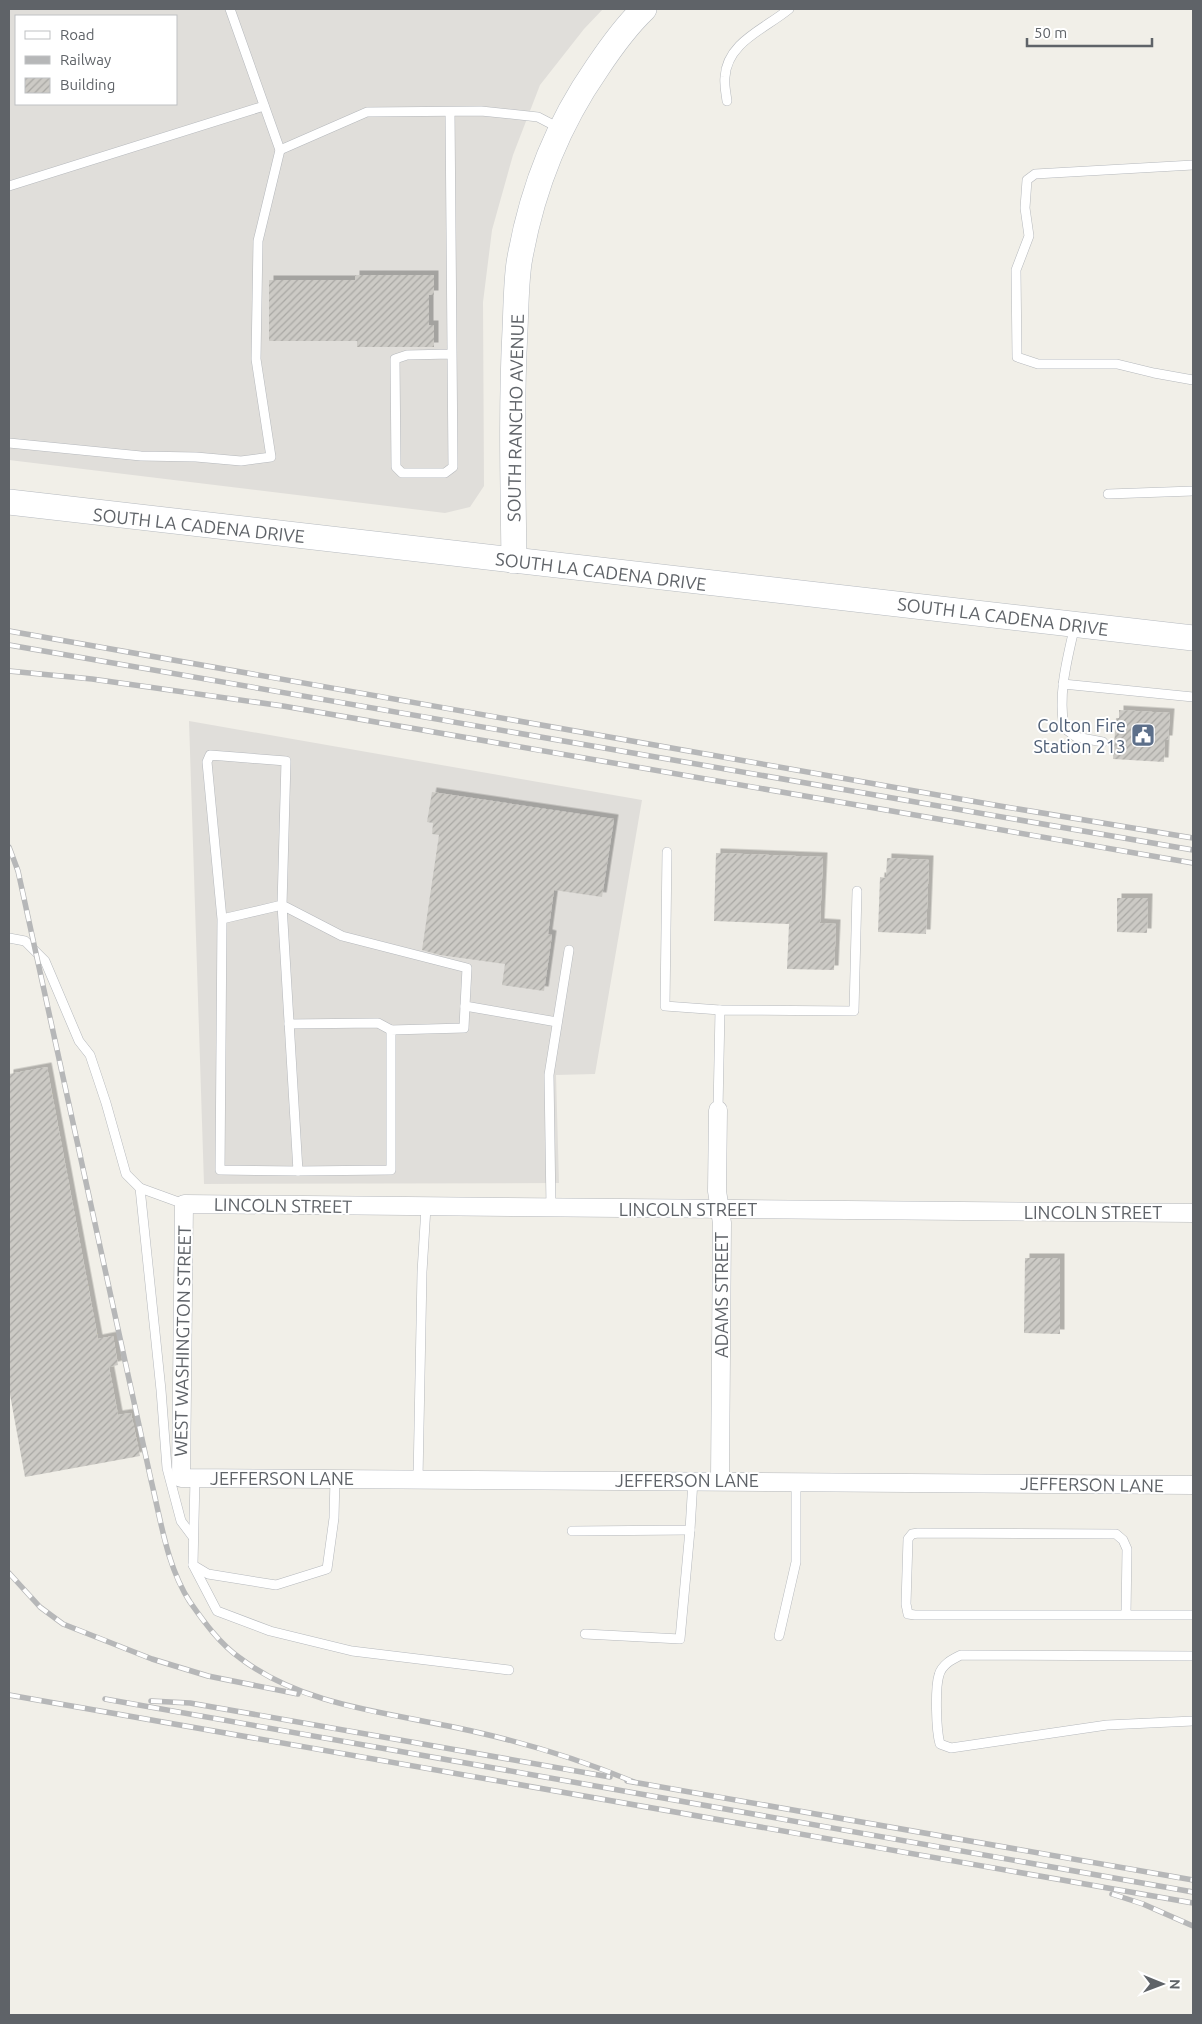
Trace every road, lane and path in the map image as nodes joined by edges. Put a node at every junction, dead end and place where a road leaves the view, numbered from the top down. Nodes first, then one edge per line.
1 (230, 9) edge
2 (644, 9) edge
3 (788, 9) edge
4 (727, 101) dead end
5 (264, 106) junction
6 (450, 112) junction
7 (561, 129) junction
8 (280, 150) junction
9 (1193, 165) edge
10 (9, 186) edge
11 (452, 354) junction
12 (1193, 380) edge
13 (9, 443) edge
14 (1193, 492) edge
15 (1108, 494) dead end
16 (9, 502) edge
17 (514, 561) junction
18 (1075, 625) junction
19 (1193, 638) edge
20 (1063, 684) junction
21 (1193, 697) edge
22 (1103, 742) dead end
23 (667, 852) dead end
24 (857, 891) dead end
25 (282, 905) junction
26 (222, 919) junction
27 (9, 938) edge
28 (569, 950) dead end
29 (465, 1006) junction
30 (720, 1010) junction
31 (558, 1022) junction
32 (289, 1024) junction
33 (391, 1030) junction
34 (718, 1110) joint
35 (298, 1171) junction
36 (140, 1188) junction
37 (184, 1204) junction
38 (426, 1207) junction
39 (551, 1208) junction
40 (720, 1210) junction
41 (1193, 1213) edge
42 (188, 1478) junction
43 (335, 1478) junction
44 (418, 1479) junction
45 (694, 1480) junction
46 (720, 1480) junction
47 (796, 1481) junction
48 (1193, 1485) edge
49 (690, 1530) junction
50 (572, 1532) dead end
51 (193, 1537) junction
52 (193, 1565) junction
53 (1126, 1615) junction
54 (1193, 1616) edge
55 (585, 1634) dead end
56 (779, 1636) dead end
57 (1193, 1656) edge
58 (509, 1670) dead end
59 (1193, 1722) edge

1 - 5 lane
2 - 7 main road, SOUTH RANCHO AVENUE
3 - 4 lane
5 - 8 lane
5 - 10 lane
6 - 7 lane
6 - 8 lane
6 - 11 lane
7 - 17 main road, SOUTH RANCHO AVENUE
8 - 13 lane
9 - 12 lane
11 - 11 lane
14 - 15 lane
16 - 17 main road, SOUTH LA CADENA DRIVE
17 - 18 main road, SOUTH LA CADENA DRIVE
18 - 19 main road, SOUTH LA CADENA DRIVE
18 - 20 lane
20 - 21 lane
20 - 22 lane
23 - 30 lane
24 - 30 lane
25 - 26 lane
25 - 26 lane
25 - 29 lane
25 - 32 lane
26 - 35 lane
27 - 36 lane
28 - 31 lane
29 - 31 lane
29 - 33 lane
30 - 34 lane
31 - 39 lane
32 - 33 lane
32 - 35 lane
33 - 35 lane
34 - 40 street, ADAMS STREET
36 - 37 lane
36 - 51 lane
37 - 38 street, LINCOLN STREET
37 - 42 street, WEST WASHINGTON STREET
38 - 39 street, LINCOLN STREET
38 - 44 lane
39 - 40 street, LINCOLN STREET
40 - 41 street, LINCOLN STREET
40 - 46 street, ADAMS STREET
42 - 43 street, JEFFERSON LANE
42 - 51 lane
43 - 44 street, JEFFERSON LANE
43 - 52 lane
44 - 45 street, JEFFERSON LANE
45 - 46 street, JEFFERSON LANE
45 - 49 lane
46 - 47 street, JEFFERSON LANE
47 - 48 street, JEFFERSON LANE
47 - 56 lane
49 - 50 lane
49 - 55 lane
51 - 52 lane
52 - 58 lane
53 - 53 lane
53 - 54 lane
57 - 59 lane

